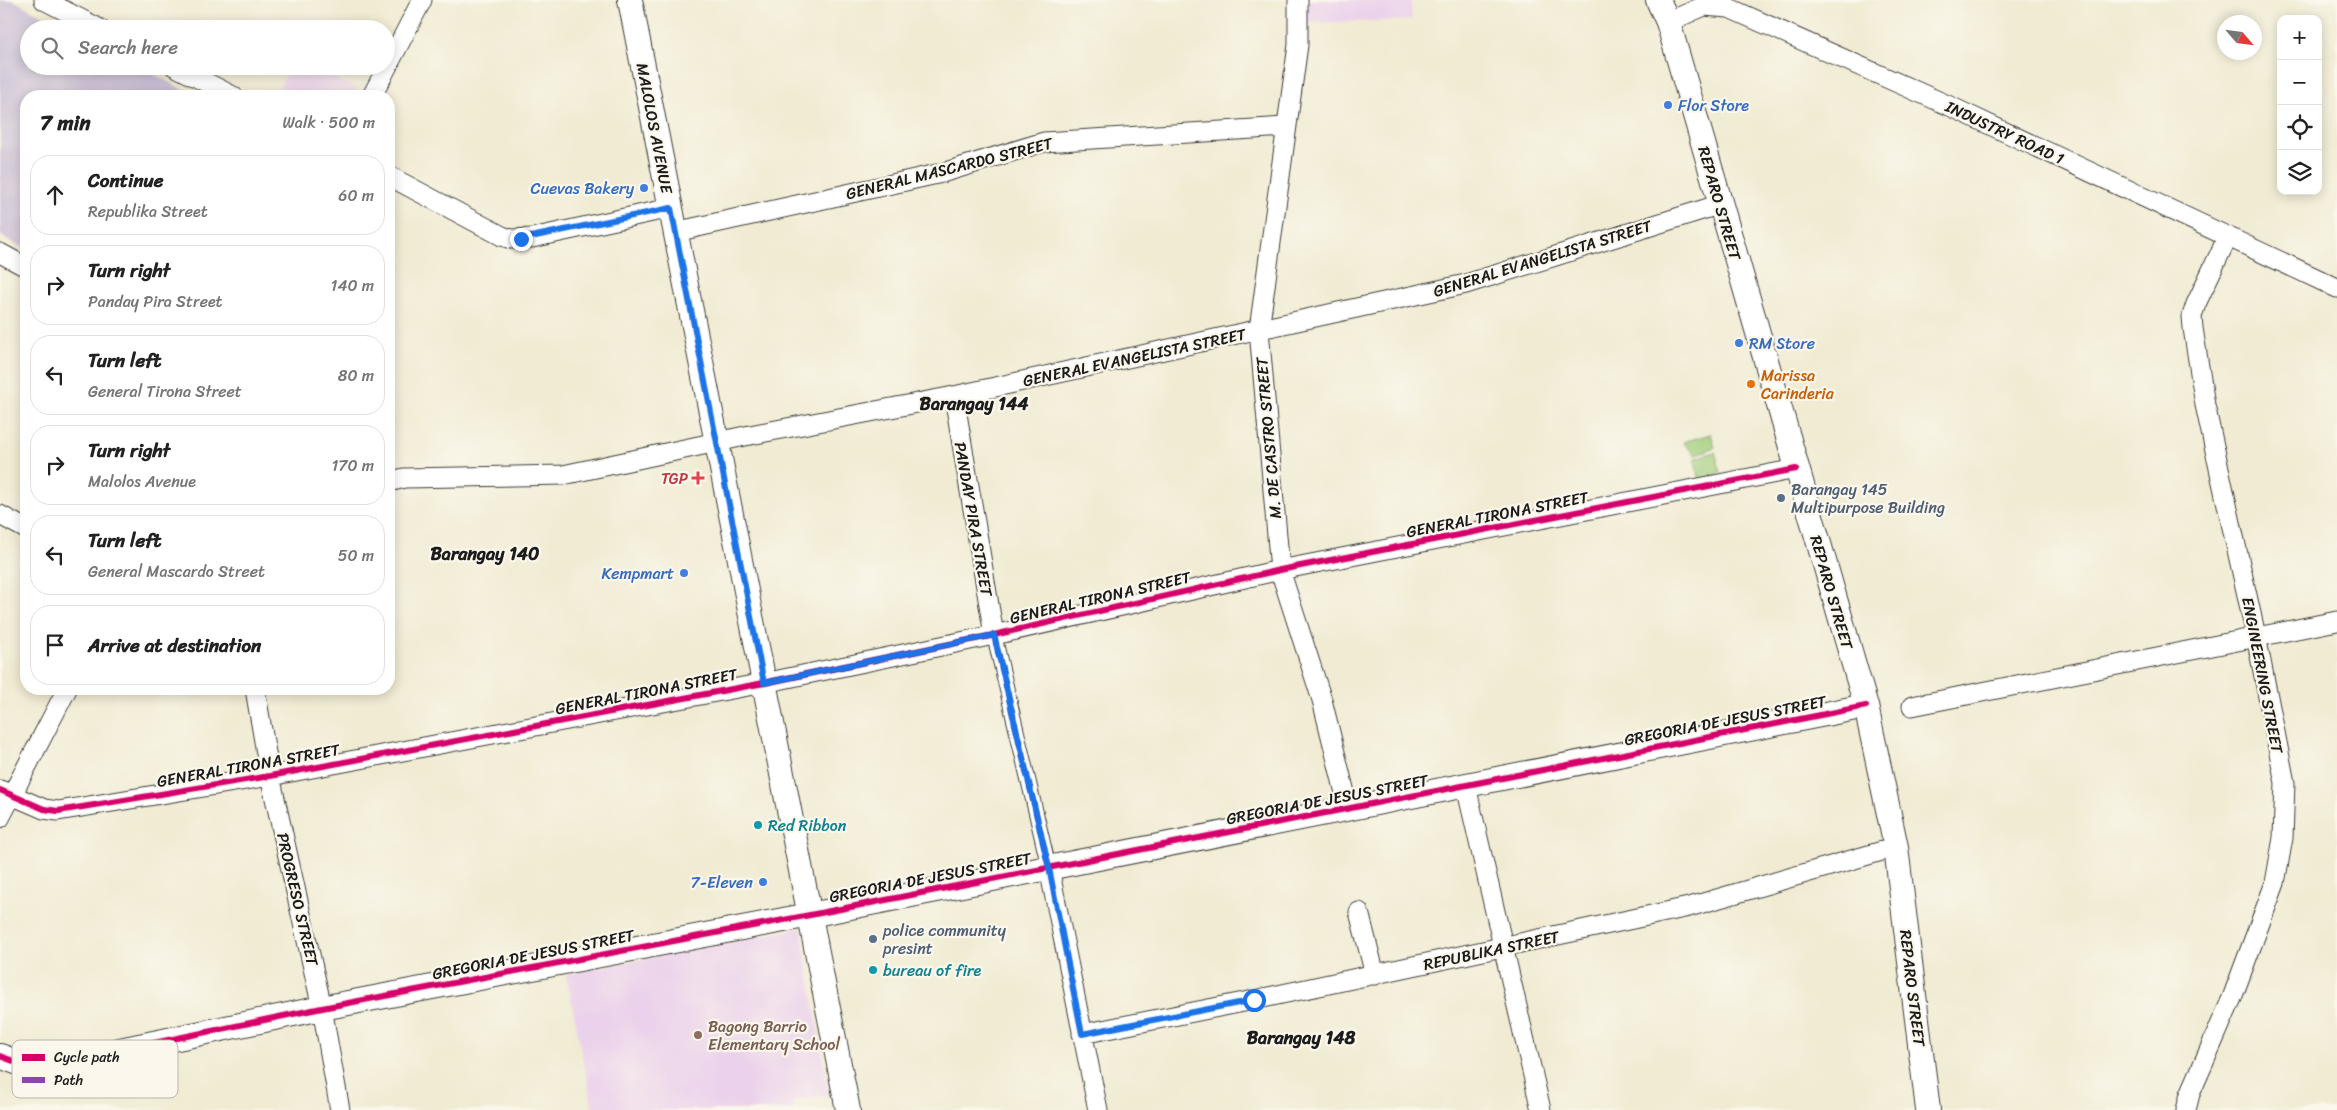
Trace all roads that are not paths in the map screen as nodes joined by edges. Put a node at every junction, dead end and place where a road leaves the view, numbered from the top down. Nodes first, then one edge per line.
1 (44, 0) edge
2 (422, 0) edge
3 (630, 0) edge
4 (1298, 0) edge
5 (1658, 0) edge
6 (83, 20) edge
7 (1668, 22) junction
8 (395, 52) edge
9 (192, 75) edge
10 (383, 75) edge
11 (221, 90) edge
12 (375, 90) edge
13 (1286, 127) junction
14 (395, 179) edge
15 (1721, 204) junction
16 (671, 208) junction
17 (675, 232) junction
18 (2228, 236) junction
19 (0, 253) edge
20 (20, 264) edge
21 (2337, 288) edge
22 (1259, 330) junction
23 (954, 396) junction
24 (717, 443) junction
25 (1796, 468) junction
26 (395, 480) edge
27 (0, 516) edge
28 (20, 526) edge
29 (1280, 570) junction
30 (2337, 621) edge
31 (994, 635) junction
32 (2256, 636) junction
33 (764, 683) junction
34 (63, 695) edge
35 (256, 695) edge
36 (1866, 706) junction
37 (1912, 706) dead end
38 (270, 776) junction
39 (1466, 786) junction
40 (6, 793) edge
41 (1349, 808) junction
42 (0, 818) edge
43 (1896, 847) junction
44 (1049, 868) junction
45 (1359, 912) dead end
46 (810, 915) junction
47 (1503, 947) junction
48 (1375, 975) junction
49 (322, 1008) junction
50 (1082, 1034) junction
51 (168, 1040) edge
52 (0, 1056) edge
53 (12, 1060) edge
54 (340, 1110) edge
55 (848, 1110) edge
56 (1098, 1110) edge
57 (1540, 1110) edge
58 (1928, 1110) edge
59 (2186, 1110) edge

1 - 6 street
2 - 8 street
3 - 16 street, MALOLOS AVENUE
4 - 13 street, M. DE CASTRO STREET
5 - 7 street, REPARO STREET
7 - 15 street, REPARO STREET
7 - 18 street, INDUSTRY ROAD 1
9 - 11 street
10 - 12 street
13 - 17 street, GENERAL MASCARDO STREET
13 - 22 street, M. DE CASTRO STREET
14 - 16 street
15 - 22 street, GENERAL EVANGELISTA STREET
15 - 25 street, REPARO STREET
16 - 17 street, MALOLOS AVENUE
17 - 24 street, MALOLOS AVENUE
18 - 21 street, INDUSTRY ROAD 1
18 - 32 street, ENGINEERING STREET
19 - 20 street
22 - 23 street, GENERAL EVANGELISTA STREET
22 - 29 street, M. DE CASTRO STREET
23 - 24 street, GENERAL EVANGELISTA STREET
23 - 31 street, PANDAY PIRA STREET
24 - 26 street, GENERAL EVANGELISTA STREET
24 - 33 street, MALOLOS AVENUE
25 - 29 street, GENERAL TIRONA STREET
25 - 36 street, REPARO STREET
27 - 28 street
29 - 31 street, GENERAL TIRONA STREET
29 - 41 street, M. DE CASTRO STREET
30 - 32 street
31 - 33 street, GENERAL TIRONA STREET
31 - 44 street, PANDAY PIRA STREET
32 - 37 street
32 - 59 street, ENGINEERING STREET
33 - 38 street, GENERAL TIRONA STREET
33 - 46 street, MALOLOS AVENUE
34 - 40 street
35 - 38 street, PROGRESO STREET
36 - 39 street, GREGORIA DE JESUS STREET
36 - 43 street, REPARO STREET
38 - 40 street, GENERAL TIRONA STREET
38 - 49 street, PROGRESO STREET
39 - 41 street, GREGORIA DE JESUS STREET
39 - 47 street
40 - 42 street
41 - 44 street, GREGORIA DE JESUS STREET
43 - 47 street, REPUBLIKA STREET
43 - 58 street, REPARO STREET
44 - 46 street, GREGORIA DE JESUS STREET
44 - 50 street, PANDAY PIRA STREET
45 - 48 street
46 - 49 street, GREGORIA DE JESUS STREET
46 - 55 street, MALOLOS AVENUE
47 - 48 street, REPUBLIKA STREET
47 - 57 street
48 - 50 street, REPUBLIKA STREET
49 - 51 street, GREGORIA DE JESUS STREET
49 - 54 street, PROGRESO STREET
50 - 56 street, PANDAY PIRA STREET
52 - 53 street, GREGORIA DE JESUS STREET

